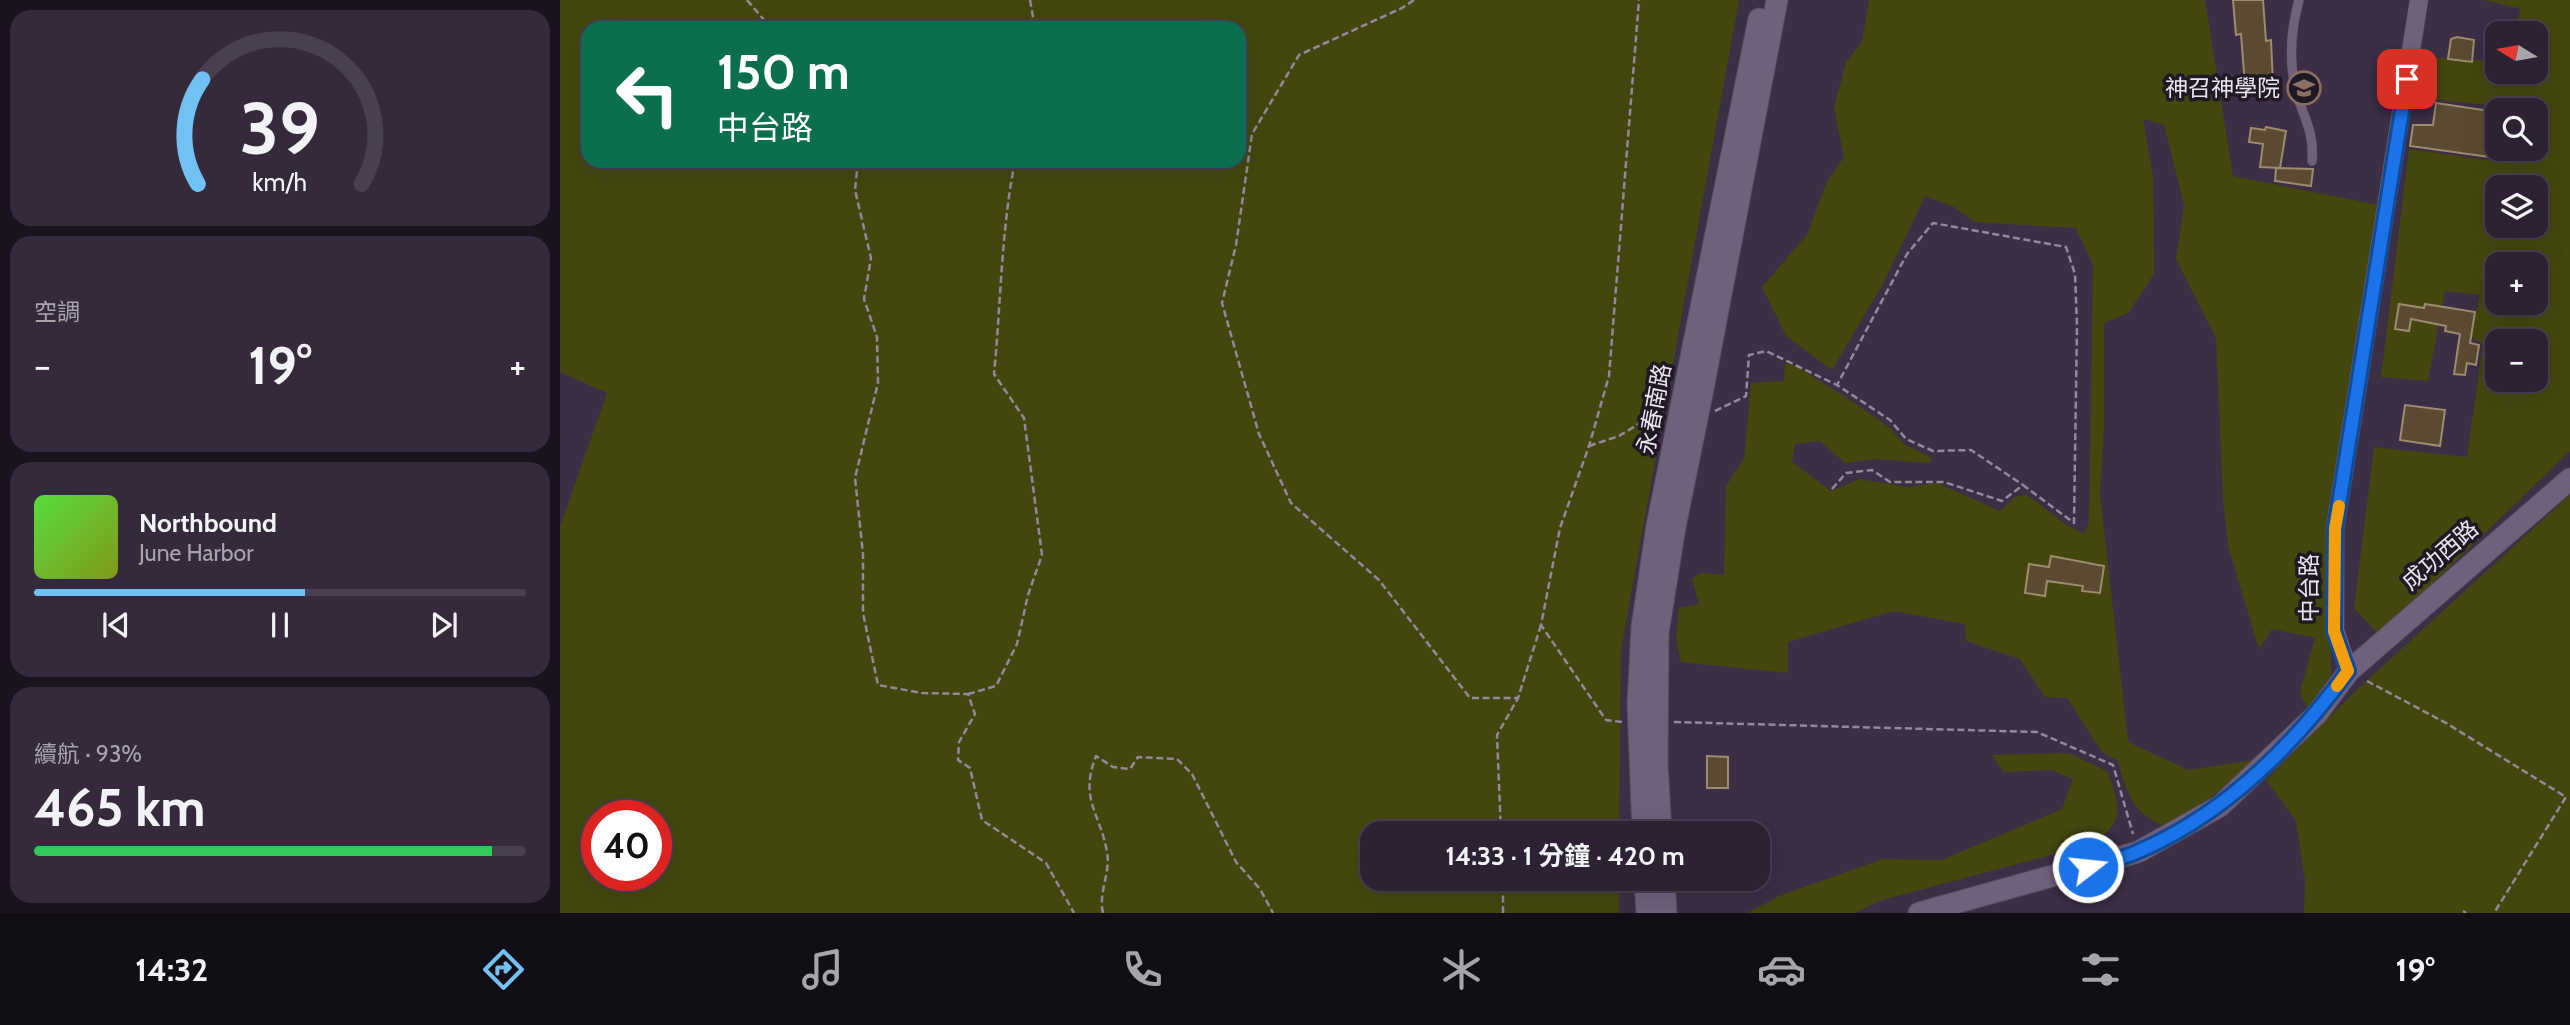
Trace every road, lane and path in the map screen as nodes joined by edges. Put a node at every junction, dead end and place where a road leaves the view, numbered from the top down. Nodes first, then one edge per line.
1 (747, 0) edge
2 (1030, 0) edge
3 (1414, 0) edge
4 (1639, 0) edge
5 (1763, 0) edge
6 (1777, 0) edge
7 (2299, 0) edge
8 (2419, 0) edge
9 (765, 21) edge
10 (1034, 21) edge
11 (2312, 161) dead end
12 (857, 168) edge
13 (1014, 168) edge
14 (1838, 385) junction
15 (1692, 401) junction
16 (1589, 446) junction
17 (2569, 478) edge
18 (2023, 485) junction
19 (1832, 489) dead end
20 (1666, 526) junction
21 (1541, 625) junction
22 (2348, 671) junction
23 (968, 694) junction
24 (1518, 698) junction
25 (1674, 722) dead end
26 (1624, 723) dead end
27 (1500, 821) edge
28 (1643, 821) edge
29 (1660, 821) edge
30 (2138, 852) junction
31 (1503, 891) edge
32 (1646, 891) edge
33 (1664, 891) edge
34 (1074, 913) edge
35 (1103, 913) edge
36 (1273, 913) edge
37 (1503, 913) edge
38 (1647, 913) edge
39 (1665, 913) edge
40 (1919, 913) edge
41 (2494, 913) edge

1 - 9 path
2 - 10 path
3 - 24 path
4 - 16 path
5 - 15 street, 永春南路
6 - 15 street, 永春南路
7 - 11 lane
8 - 22 street, 中台路
12 - 23 path
13 - 23 path
14 - 15 path
14 - 18 path
14 - 18 path
15 - 16 path
15 - 20 street, 永春南路, bridge
16 - 21 path
17 - 22 street, 成功西路
18 - 19 path
20 - 28 street, 永春南路
20 - 29 street, 永春南路
21 - 24 path
21 - 26 path
22 - 30 street
22 - 41 path
23 - 34 path
24 - 27 path
25 - 30 path
30 - 40 street
31 - 37 path
32 - 38 street
33 - 39 street
35 - 36 path

